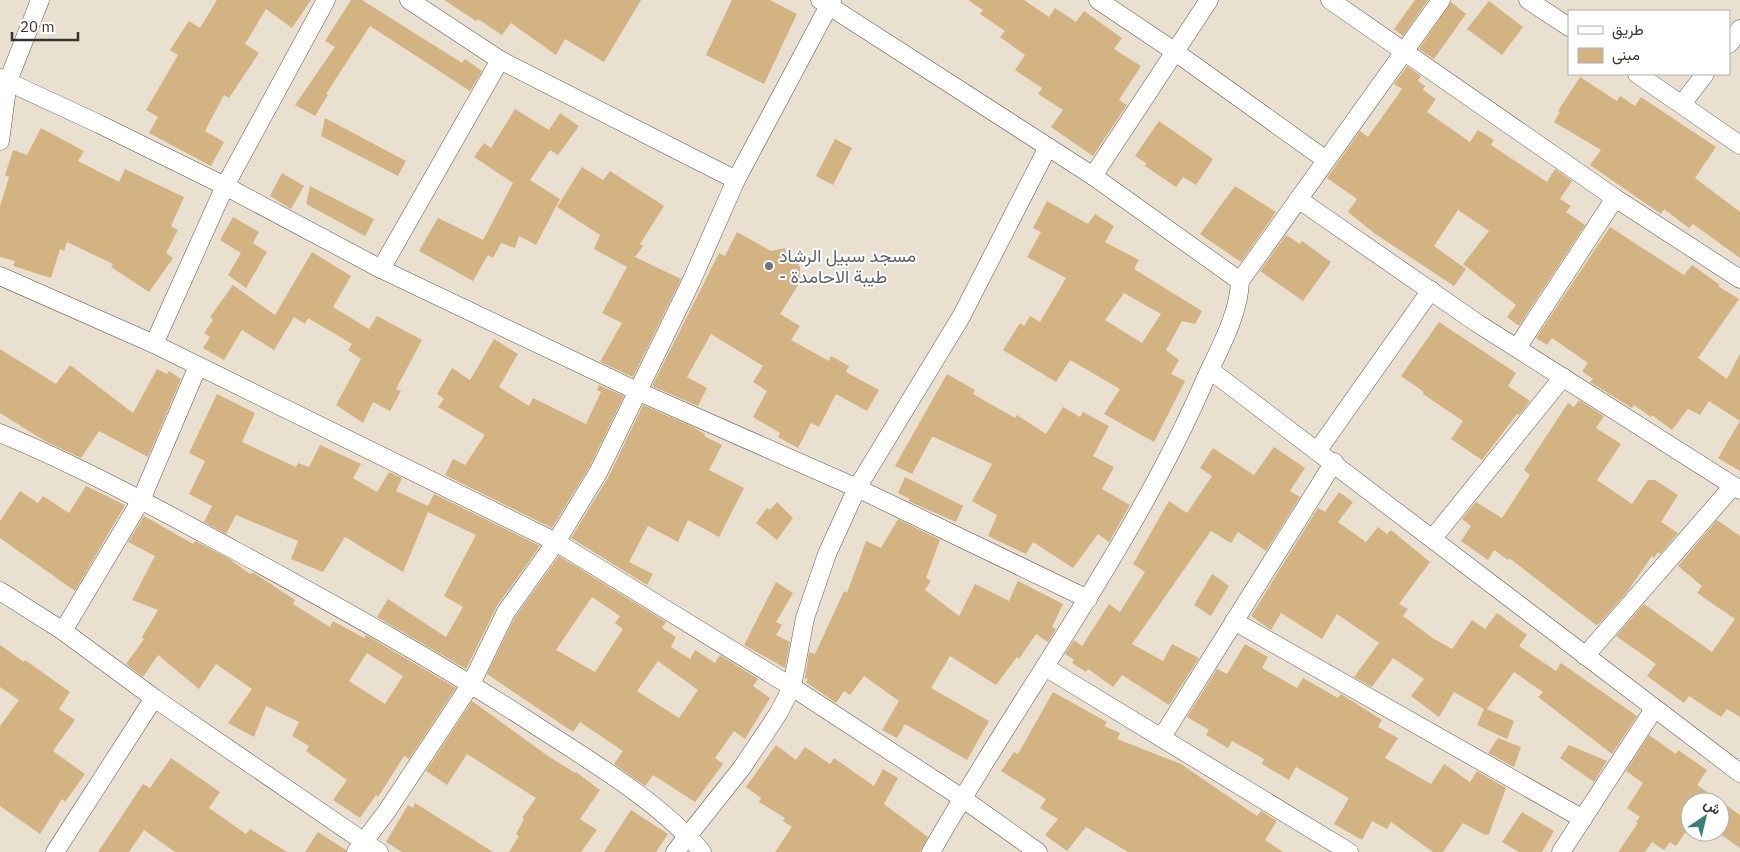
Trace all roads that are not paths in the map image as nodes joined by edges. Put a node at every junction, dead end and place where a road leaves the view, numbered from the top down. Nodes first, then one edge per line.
1 (40, 0) edge
2 (326, 0) edge
3 (409, 0) edge
4 (1098, 0) edge
5 (1209, 0) edge
6 (1330, 0) edge
7 (1441, 0) edge
8 (1528, 0) edge
9 (827, 2) edge
10 (1568, 26) edge
11 (1740, 29) edge
12 (1730, 43) edge
13 (1174, 51) junction
14 (1404, 51) junction
15 (500, 60) junction
16 (1638, 75) edge
17 (1704, 75) edge
18 (4, 80) edge
19 (1682, 104) junction
20 (0, 141) edge
21 (1740, 145) edge
22 (1048, 147) junction
23 (1326, 160) junction
24 (1094, 176) junction
25 (736, 180) junction
26 (225, 186) junction
27 (1298, 198) junction
28 (1615, 198) junction
29 (380, 268) junction
30 (0, 276) edge
31 (1740, 279) edge
32 (1240, 281) junction
33 (1431, 290) junction
34 (154, 344) junction
35 (1517, 348) junction
36 (198, 366) junction
37 (1210, 370) junction
38 (1563, 377) junction
39 (638, 391) junction
40 (0, 433) edge
41 (1318, 450) junction
42 (1334, 462) junction
43 (857, 488) junction
44 (1736, 488) edge
45 (141, 500) junction
46 (1433, 538) junction
47 (556, 542) junction
48 (0, 591) edge
49 (1088, 599) junction
50 (1234, 621) junction
51 (63, 631) junction
52 (1585, 656) junction
53 (1045, 667) junction
54 (471, 684) junction
55 (792, 687) junction
56 (154, 698) junction
57 (1654, 709) junction
58 (1162, 737) junction
59 (1740, 773) edge
60 (962, 798) junction
61 (1582, 819) junction
62 (688, 835) junction
63 (366, 849) edge
64 (55, 852) edge
65 (675, 852) edge
66 (702, 852) edge
67 (931, 852) edge
68 (1038, 852) edge
69 (1349, 852) edge
70 (1561, 852) edge

1 - 18 street
2 - 26 street
3 - 15 street
4 - 13 street
5 - 13 street
6 - 14 street
7 - 14 street
8 - 10 street
9 - 22 street
9 - 25 street
11 - 12 street
13 - 23 street
13 - 24 street
14 - 23 street
14 - 28 street
15 - 25 street
15 - 29 street
16 - 19 street
17 - 19 street
18 - 20 street
18 - 26 street
19 - 21 street
22 - 24 street
22 - 43 street
23 - 27 street
24 - 32 street
25 - 39 street
26 - 29 street
26 - 34 street
27 - 32 street
27 - 33 street
28 - 31 street
28 - 35 street
29 - 39 street
30 - 34 street
32 - 37 street
33 - 35 street
33 - 41 street
34 - 36 street
35 - 38 street
36 - 45 street
36 - 47 street
37 - 41 street
37 - 49 street
38 - 44 street
38 - 46 street
39 - 43 street
39 - 47 street
40 - 45 street
41 - 42 street
42 - 46 street
42 - 50 street
43 - 49 street
43 - 55 street
44 - 52 street
45 - 51 street
45 - 54 street
46 - 52 street
47 - 54 street
47 - 55 street
48 - 51 street
49 - 53 street
50 - 58 street
50 - 61 street
51 - 56 street
52 - 57 street
53 - 58 street
53 - 60 street
54 - 62 street
54 - 63 street
55 - 60 street
55 - 62 street
56 - 63 street
56 - 64 street
57 - 59 street
57 - 61 street
58 - 69 street
60 - 67 street
60 - 68 street
61 - 70 street
62 - 65 street
62 - 66 street

